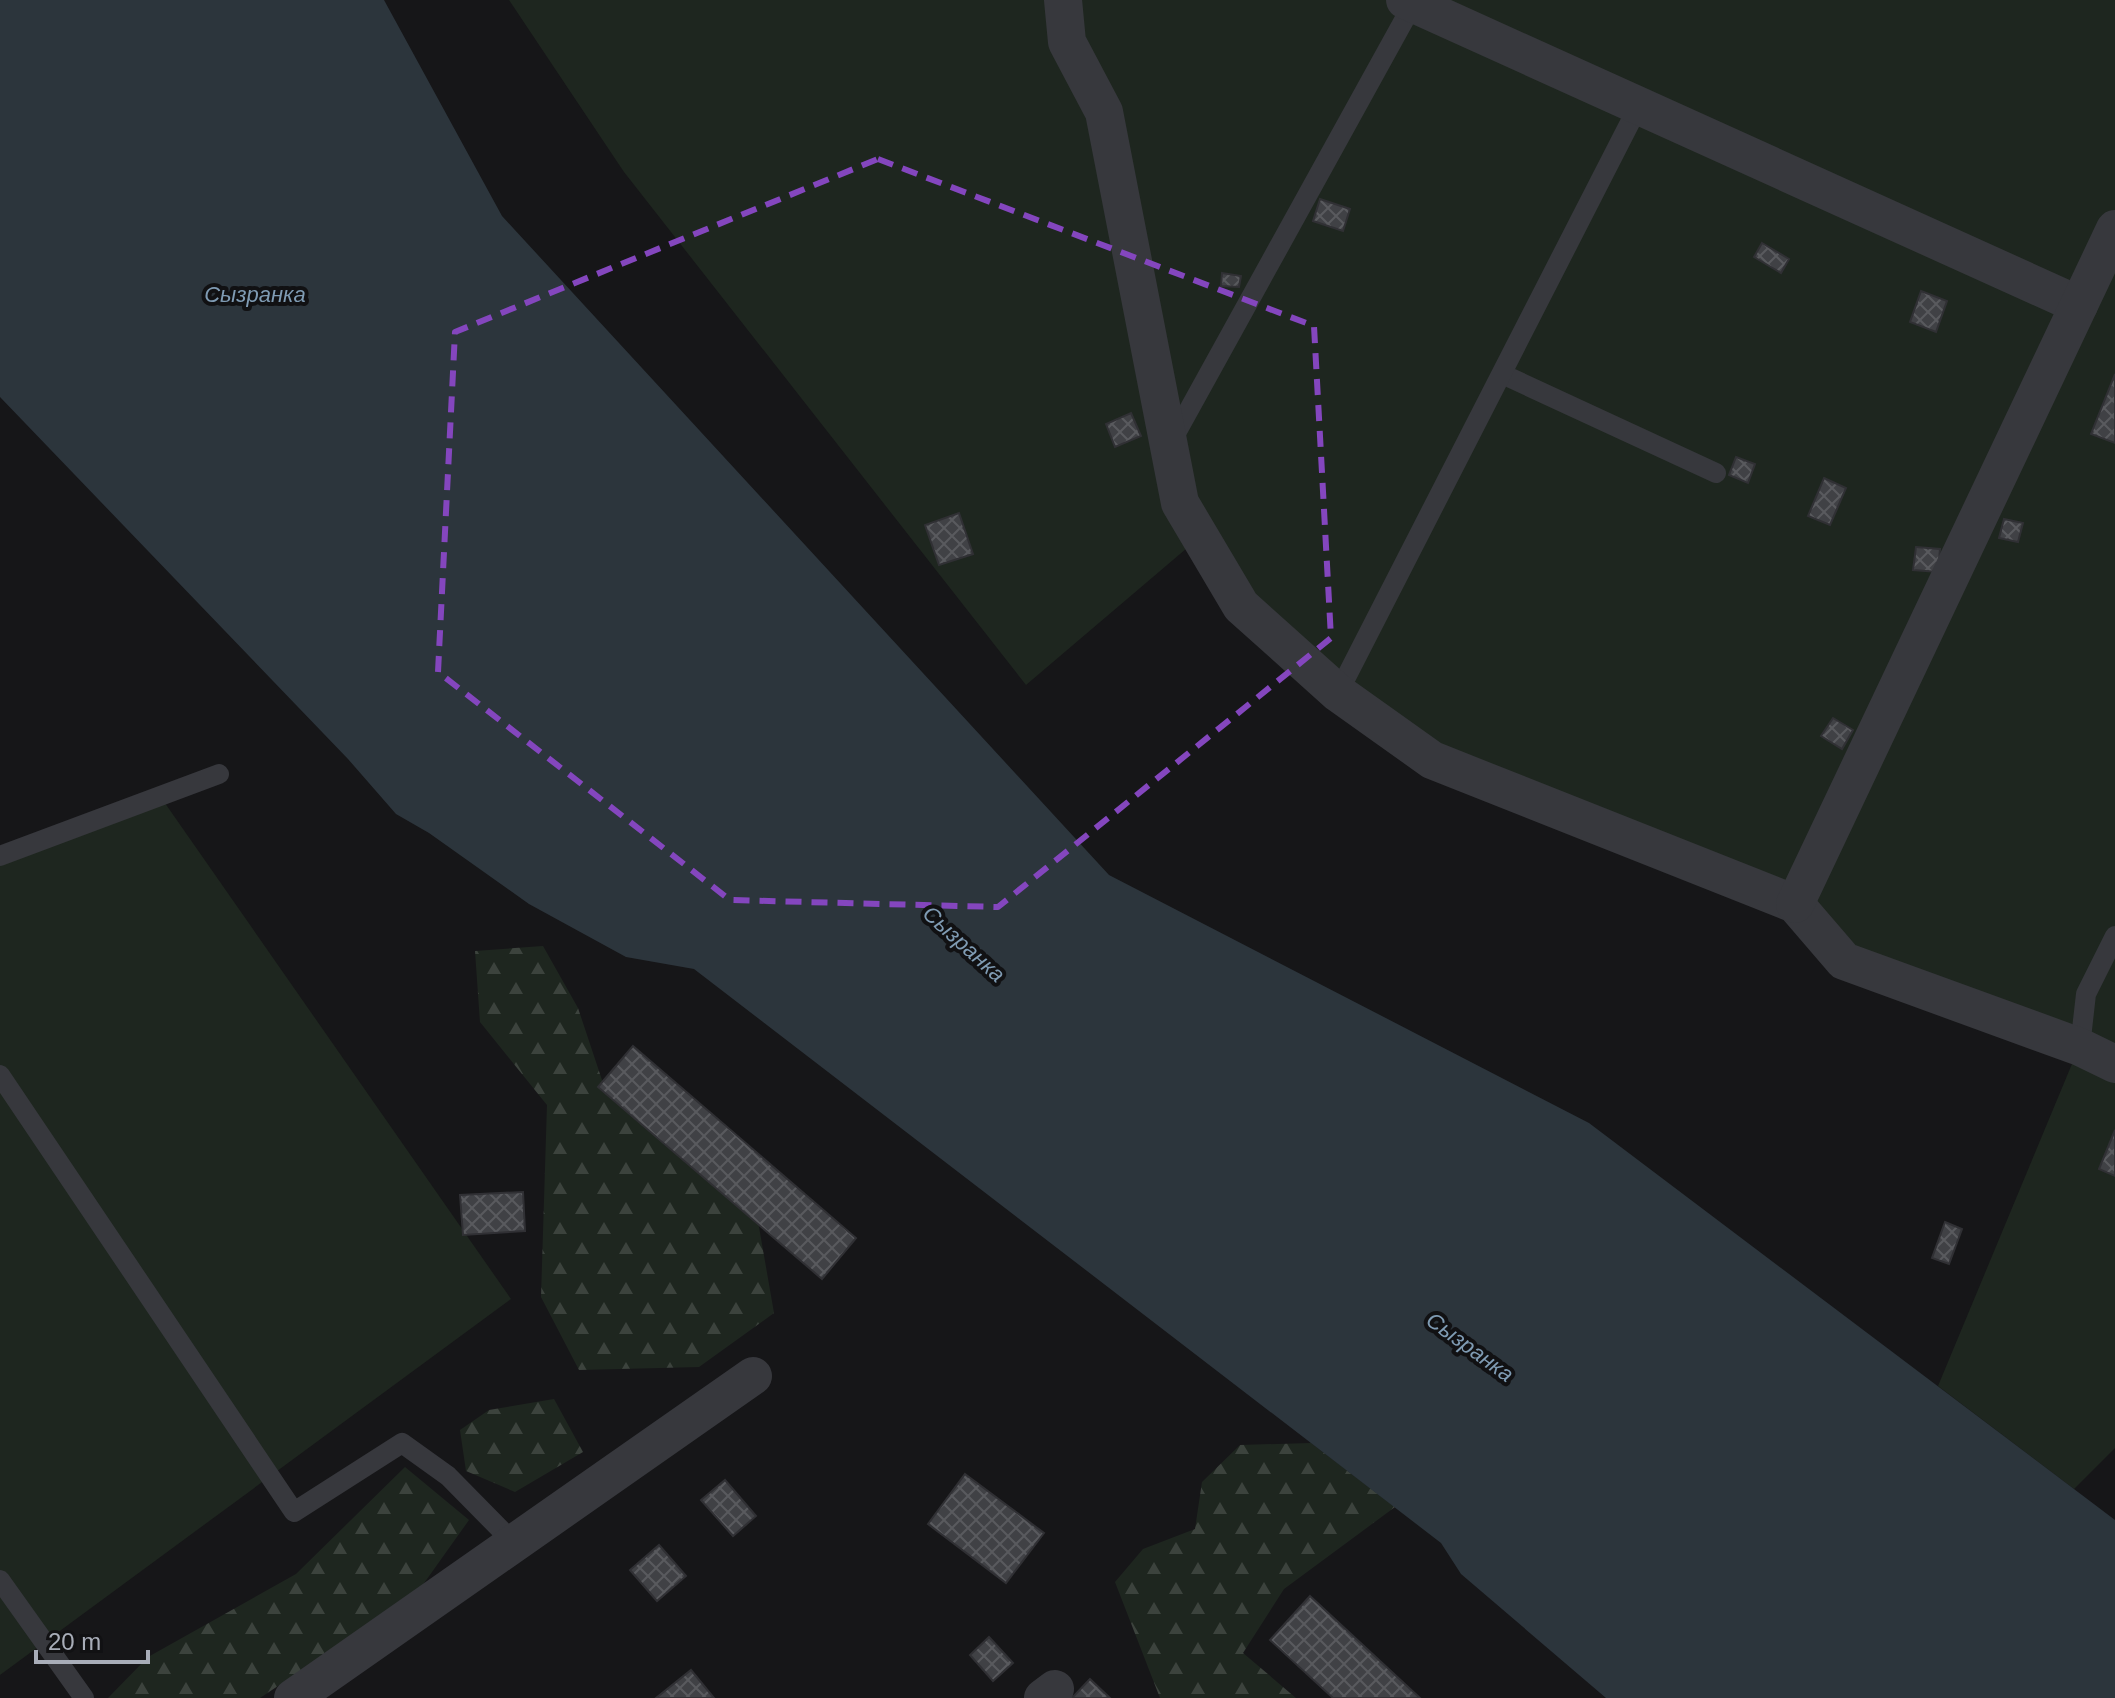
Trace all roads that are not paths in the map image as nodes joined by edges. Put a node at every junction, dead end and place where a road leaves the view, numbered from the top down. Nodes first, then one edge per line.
1 (1063, 0) edge
2 (1409, 2) edge
3 (1639, 105) junction
4 (2115, 229) edge
5 (2079, 305) junction
6 (1502, 374) junction
7 (1168, 447) junction
8 (1716, 473) dead end
9 (1338, 693) junction
10 (219, 774) dead end
11 (0, 856) edge
12 (1795, 904) junction
13 (2115, 936) edge
14 (2080, 1047) junction
15 (2115, 1064) edge
16 (0, 1075) edge
17 (753, 1376) dead end
18 (514, 1543) junction
19 (0, 1580) edge
20 (84, 1698) edge
21 (293, 1698) edge

1 - 7 street
2 - 3 street
2 - 7 lane
3 - 5 street
3 - 6 lane
4 - 5 street
5 - 12 street
6 - 8 lane
6 - 9 lane
7 - 9 street
9 - 12 street
10 - 11 lane
12 - 14 street
13 - 14 lane
14 - 15 street
16 - 18 lane
17 - 18 street
18 - 21 street
19 - 20 lane

